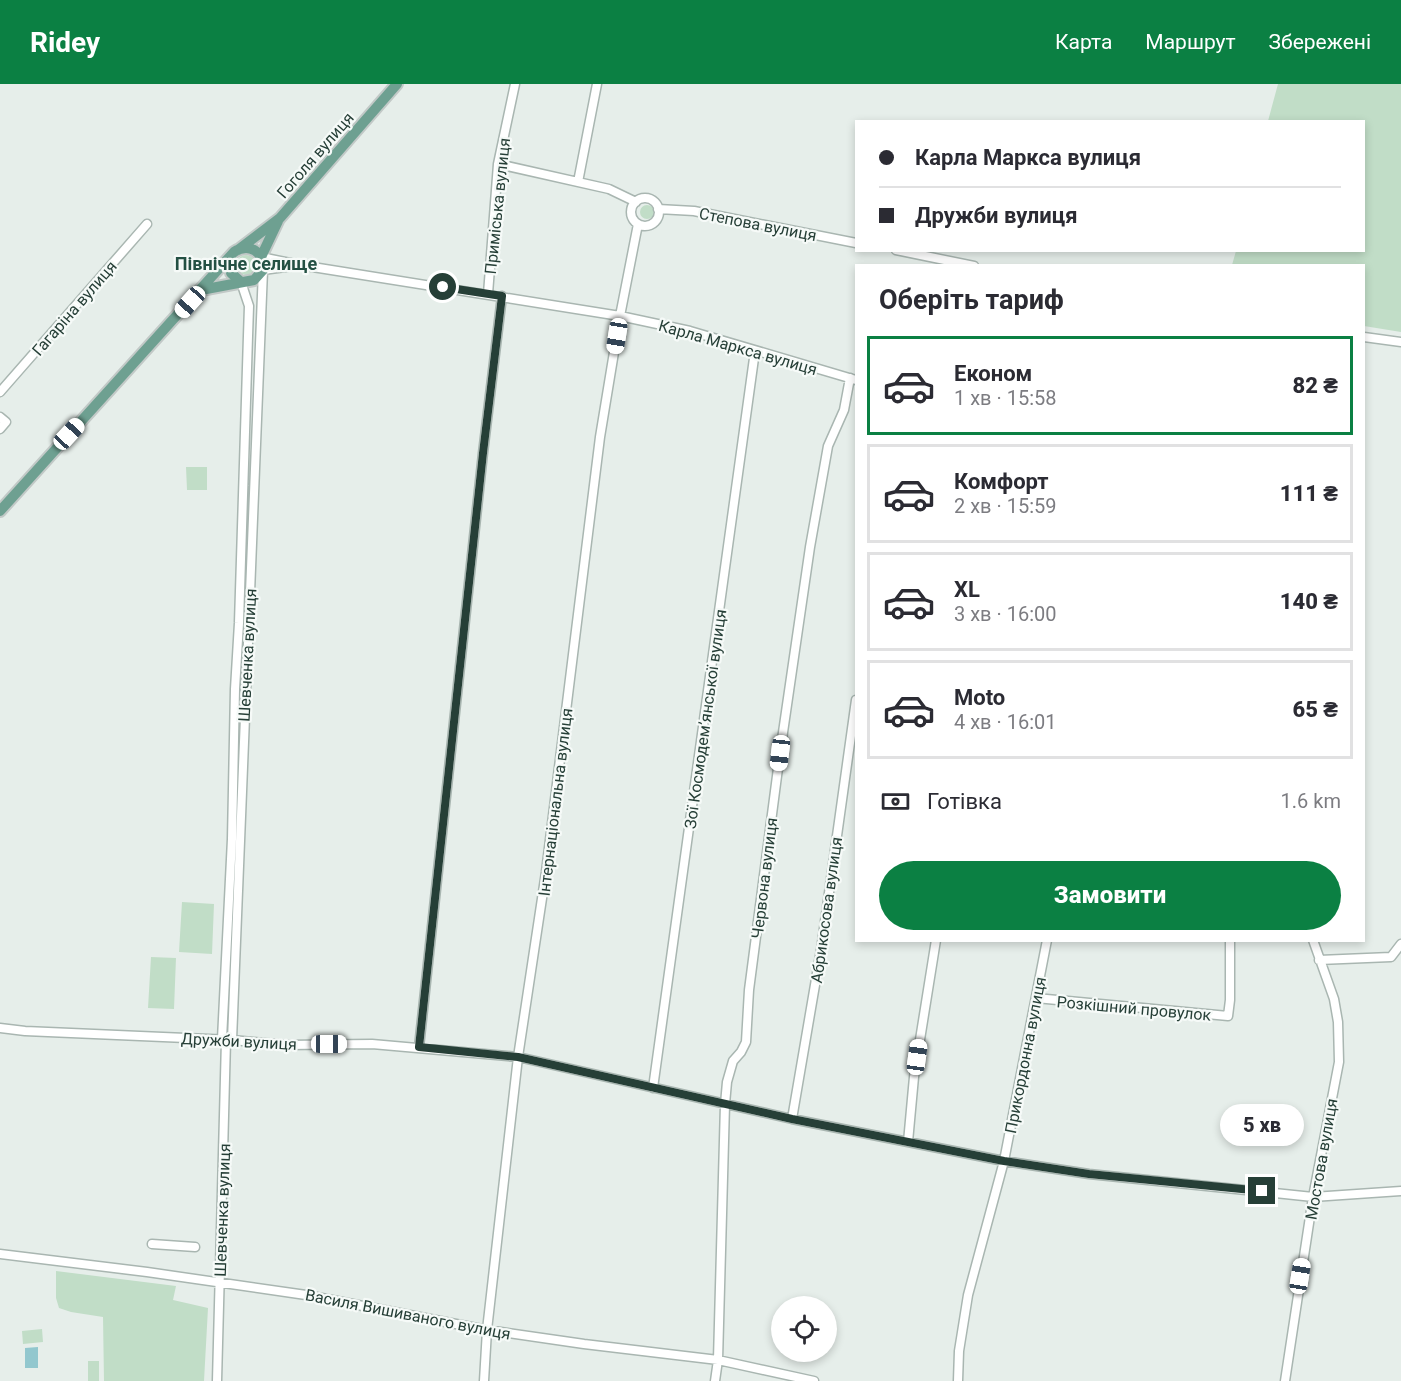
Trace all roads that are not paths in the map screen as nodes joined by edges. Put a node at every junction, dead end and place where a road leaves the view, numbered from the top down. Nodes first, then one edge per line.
1 (397, 84) edge
2 (515, 84) edge
3 (597, 84) edge
4 (498, 164) junction
5 (578, 182) junction
6 (636, 202) junction
7 (658, 209) junction
8 (280, 219) junction
9 (147, 224) dead end
10 (638, 224) junction
11 (855, 243) edge
12 (238, 250) junction
13 (902, 252) edge
14 (261, 257) junction
15 (230, 259) junction
16 (935, 262) edge
17 (954, 264) edge
18 (300, 265) junction
19 (263, 270) junction
20 (241, 282) junction
21 (201, 290) junction
22 (488, 294) junction
23 (502, 296) junction
24 (620, 316) junction
25 (1365, 337) edge
26 (1380, 339) junction
27 (1401, 342) edge
28 (1365, 345) edge
29 (755, 351) junction
30 (853, 379) edge
31 (0, 392) edge
32 (0, 417) edge
33 (0, 429) edge
34 (0, 511) edge
35 (241, 540) junction
36 (252, 540) junction
37 (855, 707) edge
38 (233, 752) junction
39 (243, 752) junction
40 (936, 942) edge
41 (1047, 942) edge
42 (1230, 942) edge
43 (1314, 942) edge
44 (1401, 944) edge
45 (1319, 960) junction
46 (1036, 998) junction
47 (0, 1028) edge
48 (227, 1040) junction
49 (419, 1047) junction
50 (518, 1057) junction
51 (653, 1088) junction
52 (725, 1104) junction
53 (792, 1119) junction
54 (908, 1142) junction
55 (1004, 1161) junction
56 (1401, 1191) edge
57 (1314, 1197) junction
58 (152, 1244) dead end
59 (195, 1247) dead end
60 (0, 1254) edge
61 (219, 1282) junction
62 (487, 1330) junction
63 (718, 1360) junction
64 (217, 1381) edge
65 (484, 1381) edge
66 (715, 1381) edge
67 (814, 1381) edge
68 (958, 1381) edge
69 (1285, 1381) edge

1 - 8 main road, Гоголя вулиця
2 - 4 street, Приміська вулиця
3 - 5 street
4 - 5 street
4 - 22 street, Приміська вулиця
5 - 6 street
6 - 7 street
6 - 10 street
7 - 10 street
7 - 11 street, Степова вулиця
8 - 12 main road, Гоголя вулиця
8 - 14 main road, Гоголя вулиця
9 - 31 street, Гагаріна вулиця
10 - 24 street, Інтернаціональна вулиця
12 - 14 main road
12 - 15 main road, Гоголя вулиця
13 - 16 street
14 - 18 street, Карла Маркса вулиця
14 - 19 main road
15 - 20 main road
15 - 21 main road, Гоголя вулиця
16 - 17 street
18 - 19 street, Карла Маркса вулиця
18 - 22 street, Карла Маркса вулиця
19 - 20 main road
19 - 36 street, Шевченка вулиця
20 - 21 main road
20 - 35 street, Шевченка вулиця
21 - 34 main road, Гоголя вулиця
22 - 23 street, Карла Маркса вулиця
23 - 24 street, Карла Маркса вулиця
23 - 49 street
24 - 29 street, Карла Маркса вулиця
24 - 50 street, Інтернаціональна вулиця
25 - 26 street
26 - 27 street
26 - 28 street
29 - 30 street, Карла Маркса вулиця
29 - 51 street, Зої Космодем’янської вулиця
30 - 52 street, Червона вулиця
32 - 33 street
35 - 36 street
35 - 38 street, Шевченка вулиця
36 - 39 street, Шевченка вулиця
37 - 53 street, Абрикосова вулиця
38 - 39 street
38 - 48 street, Шевченка вулиця
39 - 48 street, Шевченка вулиця
40 - 54 street
41 - 46 street, Прикордонна вулиця
42 - 46 street, Розкішний провулок
43 - 45 street, Мостова вулиця
44 - 45 street
45 - 57 street, Мостова вулиця
46 - 55 street, Прикордонна вулиця
47 - 48 street, Дружби вулиця
48 - 49 street, Дружби вулиця
48 - 61 street, Шевченка вулиця
49 - 50 street, Дружби вулиця
50 - 51 street, Дружби вулиця
50 - 62 street, Інтернаціональна вулиця
51 - 52 street, Дружби вулиця
52 - 53 street, Дружби вулиця
52 - 63 street, Червона вулиця
53 - 54 street, Дружби вулиця
54 - 55 street, Дружби вулиця
55 - 57 street, Дружби вулиця
55 - 68 street, Прикордонна вулиця
56 - 57 street, Дружби вулиця
57 - 69 street, Мостова вулиця
58 - 59 street
60 - 61 street, Василя Вишиваного вулиця
61 - 62 street, Василя Вишиваного вулиця
61 - 64 street, Шевченка вулиця
62 - 63 street, Василя Вишиваного вулиця
62 - 65 street, Інтернаціональна вулиця
63 - 66 street, Червона вулиця
63 - 67 street, Василя Вишиваного вулиця

